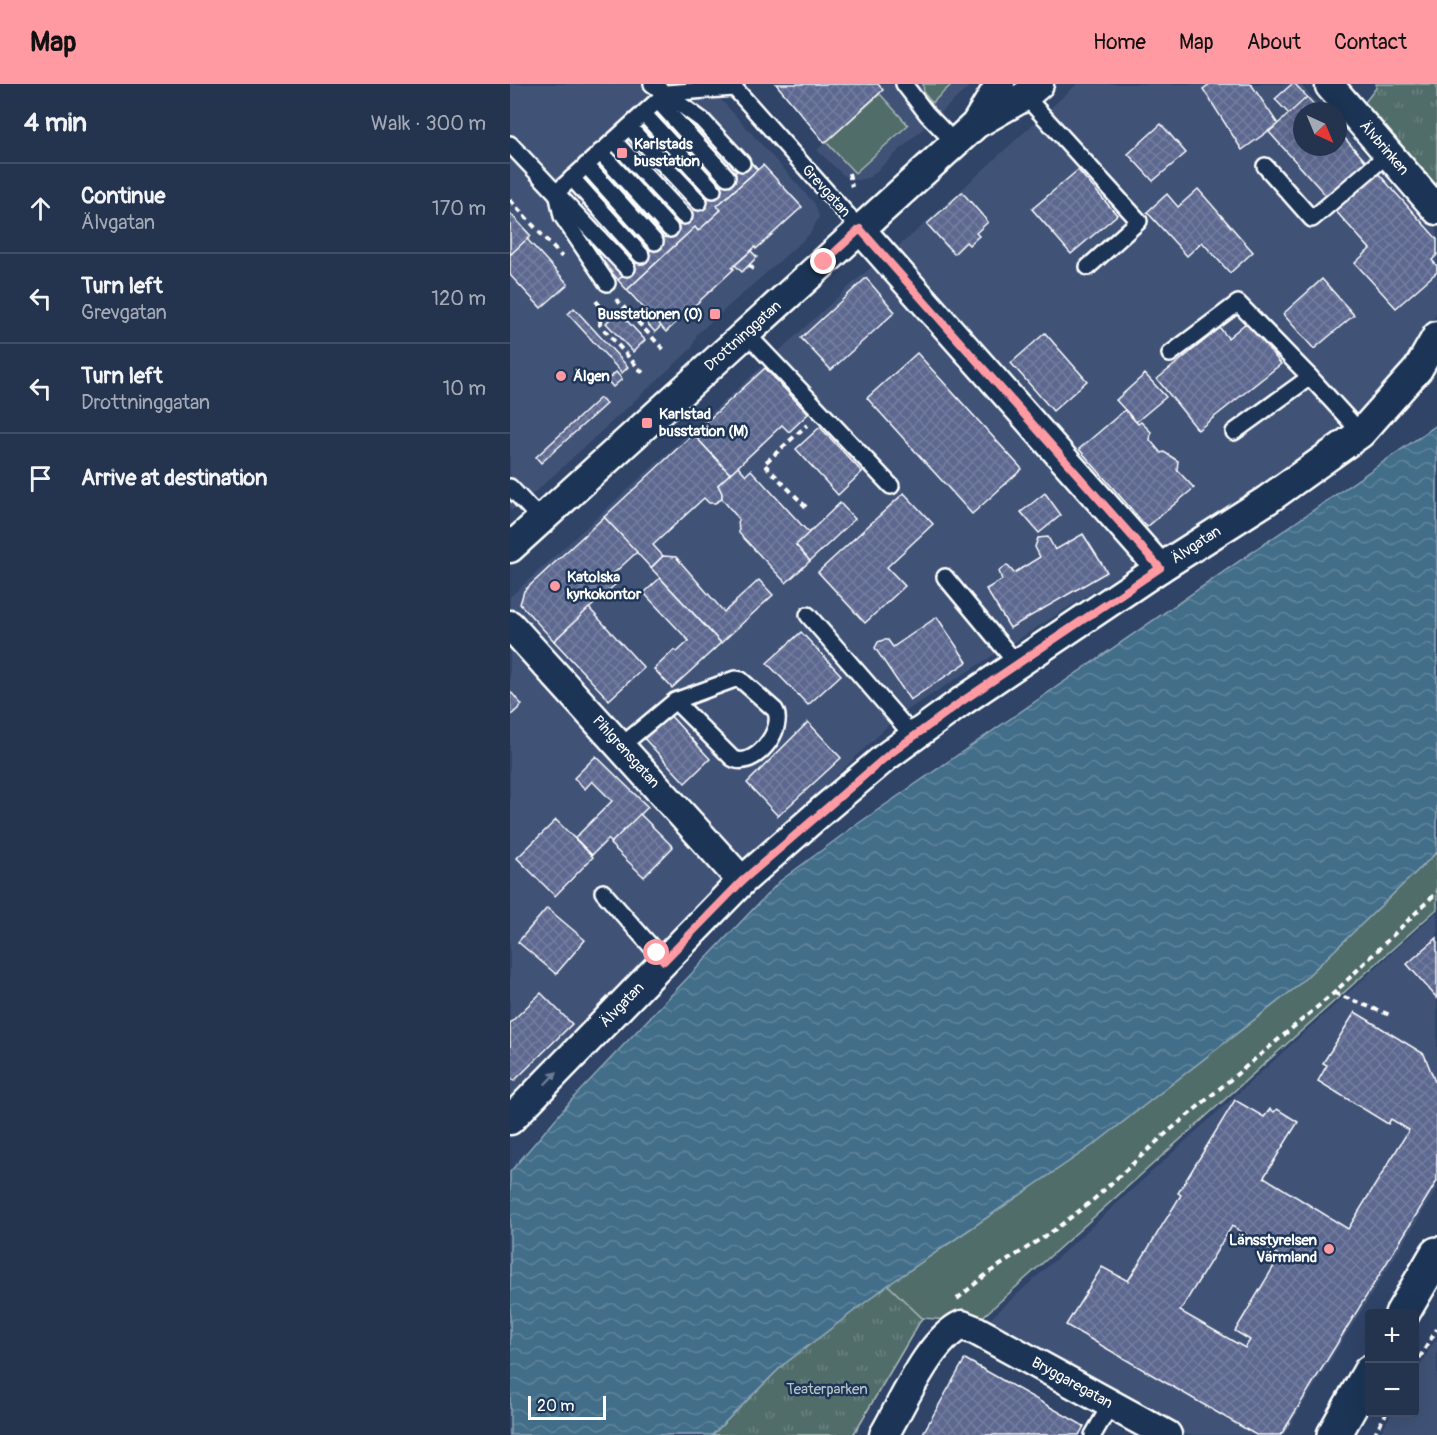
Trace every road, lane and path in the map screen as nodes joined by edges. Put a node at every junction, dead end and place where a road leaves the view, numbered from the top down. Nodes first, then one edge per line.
1 (652, 84) edge
2 (904, 84) edge
3 (1000, 84) edge
4 (733, 86) edge
5 (1330, 86) dead end
6 (1032, 90) edge
7 (662, 97) junction
8 (644, 114) junction
9 (976, 124) junction
10 (629, 127) junction
11 (614, 141) junction
12 (955, 143) junction
13 (510, 144) edge
14 (600, 152) junction
15 (1388, 154) junction
16 (742, 163) dead end
17 (586, 165) junction
18 (1265, 166) dead end
19 (727, 177) dead end
20 (572, 178) junction
21 (713, 190) dead end
22 (557, 192) junction
23 (510, 200) edge
24 (699, 202) dead end
25 (1437, 210) edge
26 (684, 216) dead end
27 (670, 229) dead end
28 (860, 229) junction
29 (655, 242) dead end
30 (641, 255) dead end
31 (569, 264) dead end
32 (749, 265) dead end
33 (1088, 267) dead end
34 (627, 268) dead end
35 (756, 272) dead end
36 (610, 289) joint
37 (592, 296) dead end
38 (746, 333) junction
39 (1437, 336) edge
40 (666, 352) dead end
41 (1170, 354) dead end
42 (643, 374) dead end
43 (1310, 377) junction
44 (821, 412) junction
45 (1234, 432) dead end
46 (1361, 433) junction
47 (891, 486) dead end
48 (510, 488) edge
49 (806, 507) dead end
50 (541, 520) junction
51 (510, 548) edge
52 (1160, 568) junction
53 (945, 576) dead end
54 (808, 615) dead end
55 (510, 625) edge
56 (1017, 664) junction
57 (675, 701) junction
58 (914, 737) junction
59 (621, 746) junction
60 (742, 881) junction
61 (603, 892) dead end
62 (1437, 892) edge
63 (664, 961) junction
64 (1334, 993) junction
65 (1390, 1015) dead end
66 (510, 1120) edge
67 (1437, 1254) edge
68 (951, 1303) dead end
69 (1405, 1309) edge
70 (1437, 1329) edge
71 (1416, 1363) edge
72 (1365, 1381) edge
73 (1111, 1404) junction
74 (1385, 1417) edge
75 (884, 1435) edge
76 (1093, 1435) edge
77 (1167, 1435) edge
78 (1334, 1435) edge
79 (1374, 1435) edge

1 - 7 lane
2 - 12 lane
3 - 9 street, Drottninggatan
4 - 7 lane
4 - 28 lane, Grevgatan
5 - 15 street, Älvbrinken
6 - 9 street, Drottninggatan
6 - 33 lane
7 - 8 lane
7 - 16 lane
7 - 19 lane
8 - 10 lane
8 - 21 lane
9 - 12 street, Drottninggatan
10 - 11 lane
10 - 24 lane
11 - 14 lane
11 - 26 lane
12 - 28 street, Drottninggatan
13 - 22 lane
14 - 17 lane
14 - 27 lane
15 - 18 lane
15 - 25 street, Älvbrinken
17 - 20 lane
17 - 29 lane
20 - 22 lane
20 - 30 lane
22 - 34 lane
22 - 36 lane
23 - 31 path
28 - 38 street, Drottninggatan
28 - 52 street, Grevgatan
32 - 35 path
36 - 40 path
37 - 42 path
38 - 44 lane
38 - 50 street, Drottninggatan
39 - 46 street, Älvgatan
41 - 43 lane
43 - 45 lane
43 - 46 lane
44 - 47 lane
44 - 49 path
46 - 52 street, Älvgatan
48 - 50 lane
50 - 51 street, Drottninggatan
52 - 56 street, Älvgatan
53 - 56 lane
54 - 58 lane
55 - 59 street, Pihlgrensgatan
56 - 58 street, Älvgatan
57 - 57 lane
57 - 59 lane
58 - 60 street, Älvgatan
59 - 60 street, Pihlgrensgatan
60 - 63 street, Älvgatan
61 - 63 lane
62 - 64 path
66 -> 63 street, Älvgatan
64 - 65 path
64 - 68 path
67 - 69 street
70 - 71 path
72 - 78 street
73 - 75 street, Bryggaregatan
73 - 76 lane
73 - 77 street, Bryggaregatan
74 - 79 path

